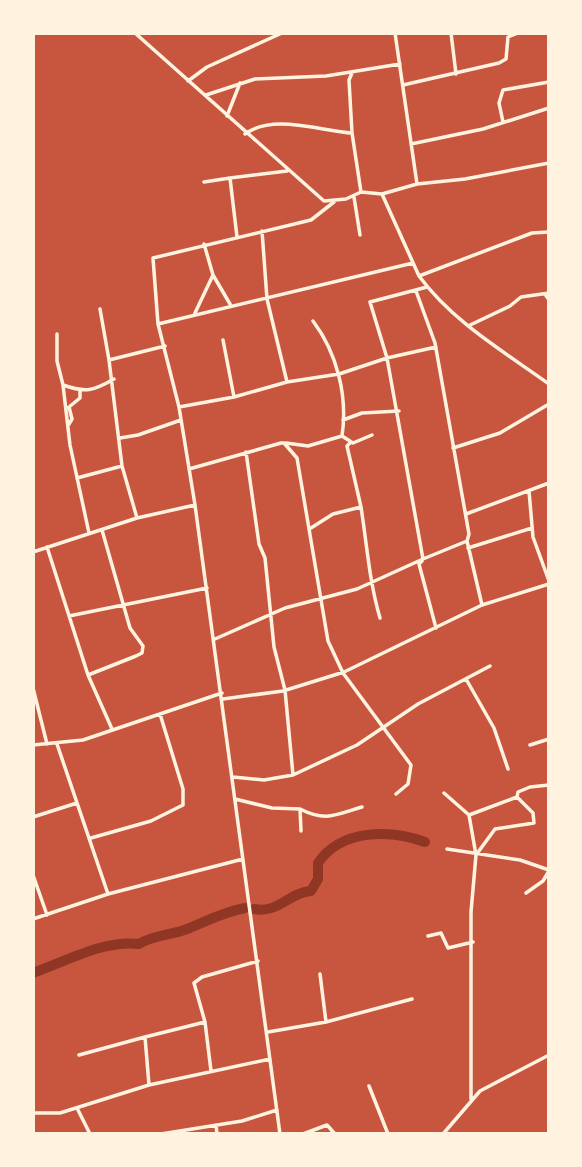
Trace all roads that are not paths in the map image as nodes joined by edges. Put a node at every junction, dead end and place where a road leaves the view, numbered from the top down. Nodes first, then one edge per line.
1 (135, 33) edge
2 (282, 33) edge
3 (396, 33) edge
4 (451, 33) edge
5 (518, 33) edge
6 (400, 64) junction
7 (352, 73) junction
8 (456, 75) junction
9 (188, 81) junction
10 (549, 82) edge
11 (240, 83) junction
12 (403, 85) junction
13 (205, 96) junction
14 (549, 108) edge
15 (227, 116) junction
16 (503, 122) junction
17 (352, 133) junction
18 (245, 134) junction
19 (411, 144) junction
20 (549, 163) edge
21 (289, 171) junction
22 (230, 178) junction
23 (204, 182) dead end
24 (417, 184) junction
25 (362, 192) junction
26 (382, 194) junction
27 (354, 197) junction
28 (334, 202) junction
29 (262, 231) junction
30 (549, 232) edge
31 (360, 235) dead end
32 (237, 237) junction
33 (204, 244) junction
34 (413, 263) junction
35 (213, 275) junction
36 (419, 276) junction
37 (427, 288) junction
38 (416, 291) junction
39 (547, 293) edge
40 (267, 299) junction
41 (549, 300) edge
42 (230, 304) junction
43 (100, 309) dead end
44 (195, 313) junction
45 (313, 321) dead end
46 (158, 324) junction
47 (468, 326) junction
48 (57, 334) dead end
49 (223, 341) dead end
50 (165, 346) junction
51 (436, 347) junction
52 (387, 358) junction
53 (109, 360) junction
54 (339, 374) junction
55 (114, 379) junction
56 (287, 382) junction
57 (63, 384) junction
58 (549, 384) edge
59 (80, 391) junction
60 (234, 397) junction
61 (549, 404) edge
62 (179, 407) junction
63 (399, 411) junction
64 (181, 420) junction
65 (343, 420) junction
66 (69, 424) junction
67 (372, 435) dead end
68 (342, 436) junction
69 (119, 438) junction
70 (284, 443) junction
71 (350, 443) junction
72 (453, 448) junction
73 (246, 452) junction
74 (122, 466) junction
75 (189, 469) junction
76 (76, 479) junction
77 (549, 483) edge
78 (529, 491) junction
79 (195, 505) junction
80 (361, 506) junction
81 (466, 514) junction
82 (137, 518) junction
83 (311, 528) junction
84 (532, 528) junction
85 (102, 530) junction
86 (89, 534) junction
87 (467, 541) junction
88 (47, 547) junction
89 (468, 548) junction
90 (33, 552) edge
91 (424, 559) junction
92 (549, 582) edge
93 (370, 583) junction
94 (207, 588) junction
95 (320, 598) junction
96 (125, 604) junction
97 (482, 605) junction
98 (271, 615) junction
99 (69, 616) junction
100 (380, 618) dead end
101 (436, 628) junction
102 (215, 639) junction
103 (490, 666) dead end
104 (343, 673) junction
105 (88, 675) junction
106 (466, 679) junction
107 (33, 688) edge
108 (285, 690) junction
109 (222, 693) junction
110 (223, 699) junction
111 (160, 714) junction
112 (112, 729) junction
113 (384, 729) junction
114 (549, 739) edge
115 (47, 744) junction
116 (57, 744) junction
117 (33, 745) edge
118 (530, 745) dead end
119 (508, 769) dead end
120 (293, 775) junction
121 (233, 777) junction
122 (549, 785) edge
123 (444, 793) dead end
124 (396, 794) dead end
125 (517, 797) junction
126 (235, 799) junction
127 (77, 803) junction
128 (362, 807) dead end
129 (300, 810) junction
130 (470, 815) junction
131 (33, 817) edge
132 (301, 831) dead end
133 (91, 838) junction
134 (447, 849) dead end
135 (476, 855) junction
136 (243, 859) junction
137 (549, 870) edge
138 (33, 875) edge
139 (526, 893) dead end
140 (108, 894) junction
141 (47, 915) junction
142 (33, 919) edge
143 (428, 936) dead end
144 (472, 942) junction
145 (258, 961) junction
146 (320, 974) dead end
147 (412, 999) dead end
148 (326, 1021) junction
149 (205, 1022) junction
150 (268, 1032) junction
151 (145, 1037) junction
152 (79, 1055) dead end
153 (549, 1055) edge
154 (270, 1059) junction
155 (211, 1071) junction
156 (149, 1085) junction
157 (369, 1086) dead end
158 (471, 1099) junction
159 (77, 1108) junction
160 (277, 1110) junction
161 (33, 1113) edge
162 (216, 1125) junction
163 (90, 1134) edge
164 (161, 1134) edge
165 (217, 1134) edge
166 (280, 1134) edge
167 (303, 1134) edge
168 (335, 1134) edge
169 (388, 1134) edge
170 (443, 1134) edge

1 - 9 street
2 - 9 street
3 - 6 street
4 - 8 street
5 - 8 street
6 - 7 street
6 - 12 street
7 - 11 street
7 - 17 street
8 - 12 street
9 - 13 street
10 - 16 street
11 - 13 street
11 - 15 street
12 - 19 street
13 - 15 street
14 - 16 street
15 - 18 street
16 - 19 street
17 - 18 street
17 - 25 street
18 - 21 street
19 - 24 street
20 - 24 street
21 - 22 street
21 - 28 street
22 - 23 street
22 - 32 street
24 - 26 street
25 - 26 street
25 - 27 street
26 - 34 street
27 - 28 street
27 - 31 street
28 - 29 street
29 - 32 street
29 - 40 street
30 - 36 street
32 - 33 street
33 - 35 street
33 - 46 street
34 - 36 street
34 - 40 street
35 - 42 street
35 - 44 street
36 - 37 street
37 - 38 street
37 - 47 street
38 - 51 street
38 - 52 street
39 - 41 street
39 - 47 street
40 - 42 street
40 - 56 street
42 - 44 street
43 - 53 street
44 - 46 street
45 - 54 street
46 - 50 street
47 - 58 street
48 - 57 street
49 - 60 street
50 - 53 street
50 - 62 street
51 - 52 street
51 - 72 street
52 - 54 street
52 - 63 street
53 - 55 street
54 - 56 street
54 - 65 street
55 - 59 street
55 - 69 street
56 - 60 street
57 - 59 street
57 - 66 street
59 - 66 street
60 - 62 street
61 - 72 street
62 - 64 street
63 - 65 street
63 - 91 street
64 - 69 street
64 - 75 street
65 - 68 street
66 - 76 street
67 - 71 street
68 - 70 street
68 - 71 street
69 - 74 street
70 - 73 street
70 - 83 street
71 - 80 street
72 - 81 street
73 - 75 street
73 - 98 street
74 - 76 street
74 - 82 street
75 - 79 street
76 - 86 street
77 - 78 street
78 - 81 street
78 - 84 street
79 - 82 street
79 - 94 street
80 - 83 street
80 - 93 street
81 - 87 street
82 - 85 street
83 - 95 street
84 - 89 street
84 - 92 street
85 - 86 street
85 - 96 street
86 - 88 street
87 - 89 street
87 - 91 street
88 - 90 street
88 - 99 street
89 - 97 street
91 - 93 street
91 - 101 street
92 - 97 street
93 - 95 street
93 - 100 street
94 - 96 street
94 - 102 street
95 - 98 street
95 - 104 street
96 - 99 street
96 - 105 street
97 - 101 street
98 - 102 street
98 - 108 street
99 - 105 street
101 - 104 street
102 - 109 street
103 - 106 street
104 - 108 street
104 - 113 street
105 - 112 street
106 - 113 street
106 - 119 street
107 - 115 street
108 - 110 street
108 - 120 street
109 - 110 street
109 - 111 street
110 - 121 street
111 - 112 street
111 - 133 street
112 - 116 street
113 - 120 street
113 - 124 street
114 - 118 street
115 - 116 street
115 - 117 street
116 - 127 street
120 - 121 street
121 - 126 street
122 - 125 street
123 - 130 street
125 - 130 street
125 - 135 street
126 - 129 street
126 - 136 street
127 - 131 street
127 - 133 street
128 - 129 street
129 - 132 street
130 - 135 street
133 - 140 street
134 - 135 street
135 - 137 street
135 - 144 street
136 - 140 street
136 - 145 street
137 - 139 street
138 - 141 street
140 - 141 street
141 - 142 street
143 - 144 street
144 - 158 street
145 - 149 street
145 - 150 street
146 - 148 street
147 - 148 street
148 - 150 street
149 - 151 street
149 - 155 street
150 - 154 street
151 - 152 street
151 - 156 street
153 - 158 street
154 - 155 street
154 - 160 street
155 - 156 street
156 - 159 street
157 - 169 street
158 - 170 street
159 - 161 street
159 - 163 street
160 - 162 street
160 - 166 street
162 - 164 street
162 - 165 street
167 - 168 street

